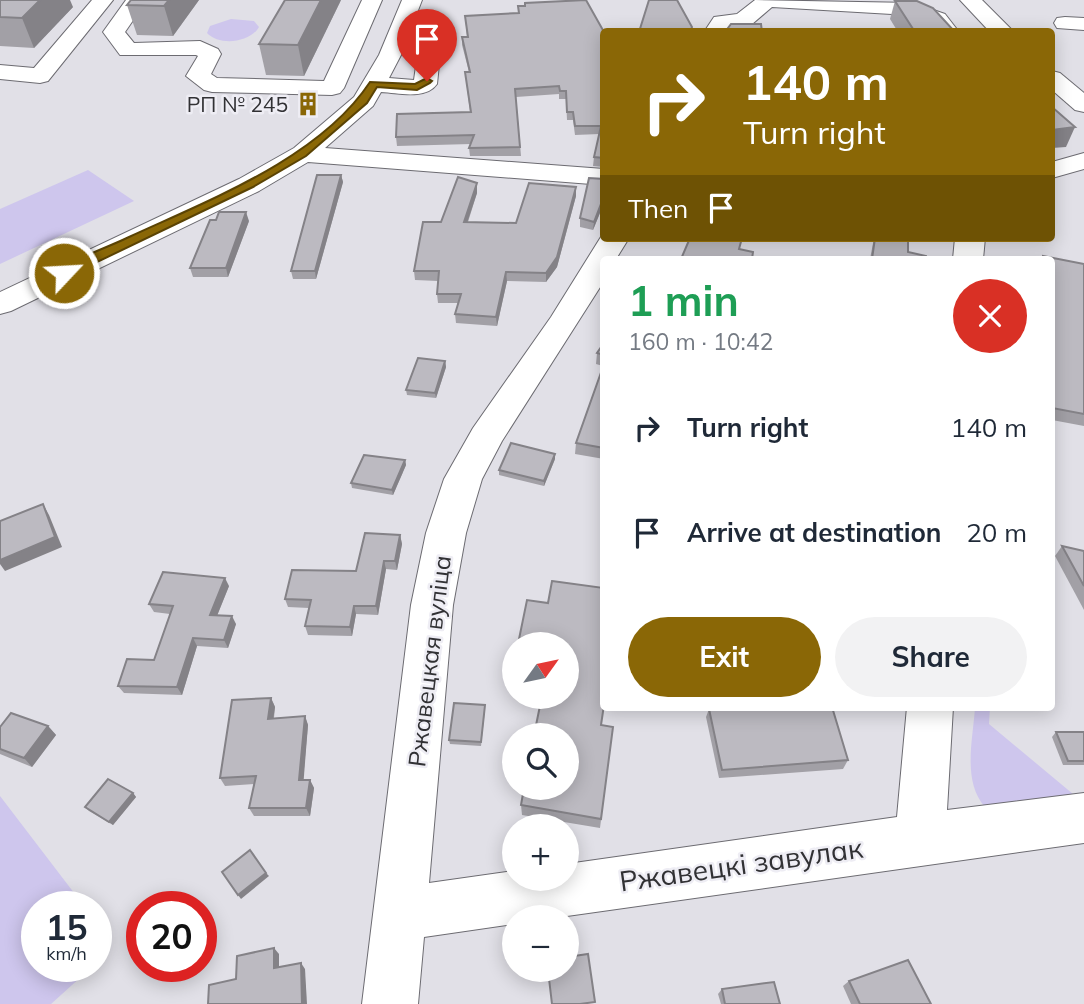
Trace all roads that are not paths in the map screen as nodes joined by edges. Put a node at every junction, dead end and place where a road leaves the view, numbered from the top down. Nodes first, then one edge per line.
1 (103, 0) edge
2 (137, 0) edge
3 (372, 0) edge
4 (412, 0) edge
5 (970, 0) edge
6 (718, 28) edge
7 (945, 28) edge
8 (999, 28) edge
9 (430, 45) dead end
10 (0, 72) edge
11 (1055, 78) edge
12 (1084, 78) edge
13 (1055, 81) edge
14 (374, 84) junction
15 (1084, 105) edge
16 (303, 154) junction
17 (1084, 161) edge
18 (1055, 169) edge
19 (600, 177) edge
20 (600, 262) edge
21 (0, 304) edge
22 (930, 711) edge
23 (1084, 818) edge
24 (920, 839) junction
25 (399, 914) junction
26 (390, 1004) edge

1 - 10 street
2 - 3 street
4 - 14 street
5 - 8 street
6 - 7 street
9 - 14 street
11 - 12 street
13 - 15 street
14 - 16 street
16 - 19 street
16 - 21 street
17 - 18 street
20 - 25 street, Ржавецкая вуліца
22 - 24 street
23 - 24 street, Ржавецкі завулак
24 - 25 street, Ржавецкі завулак
25 - 26 street, Ржавецкая вуліца

